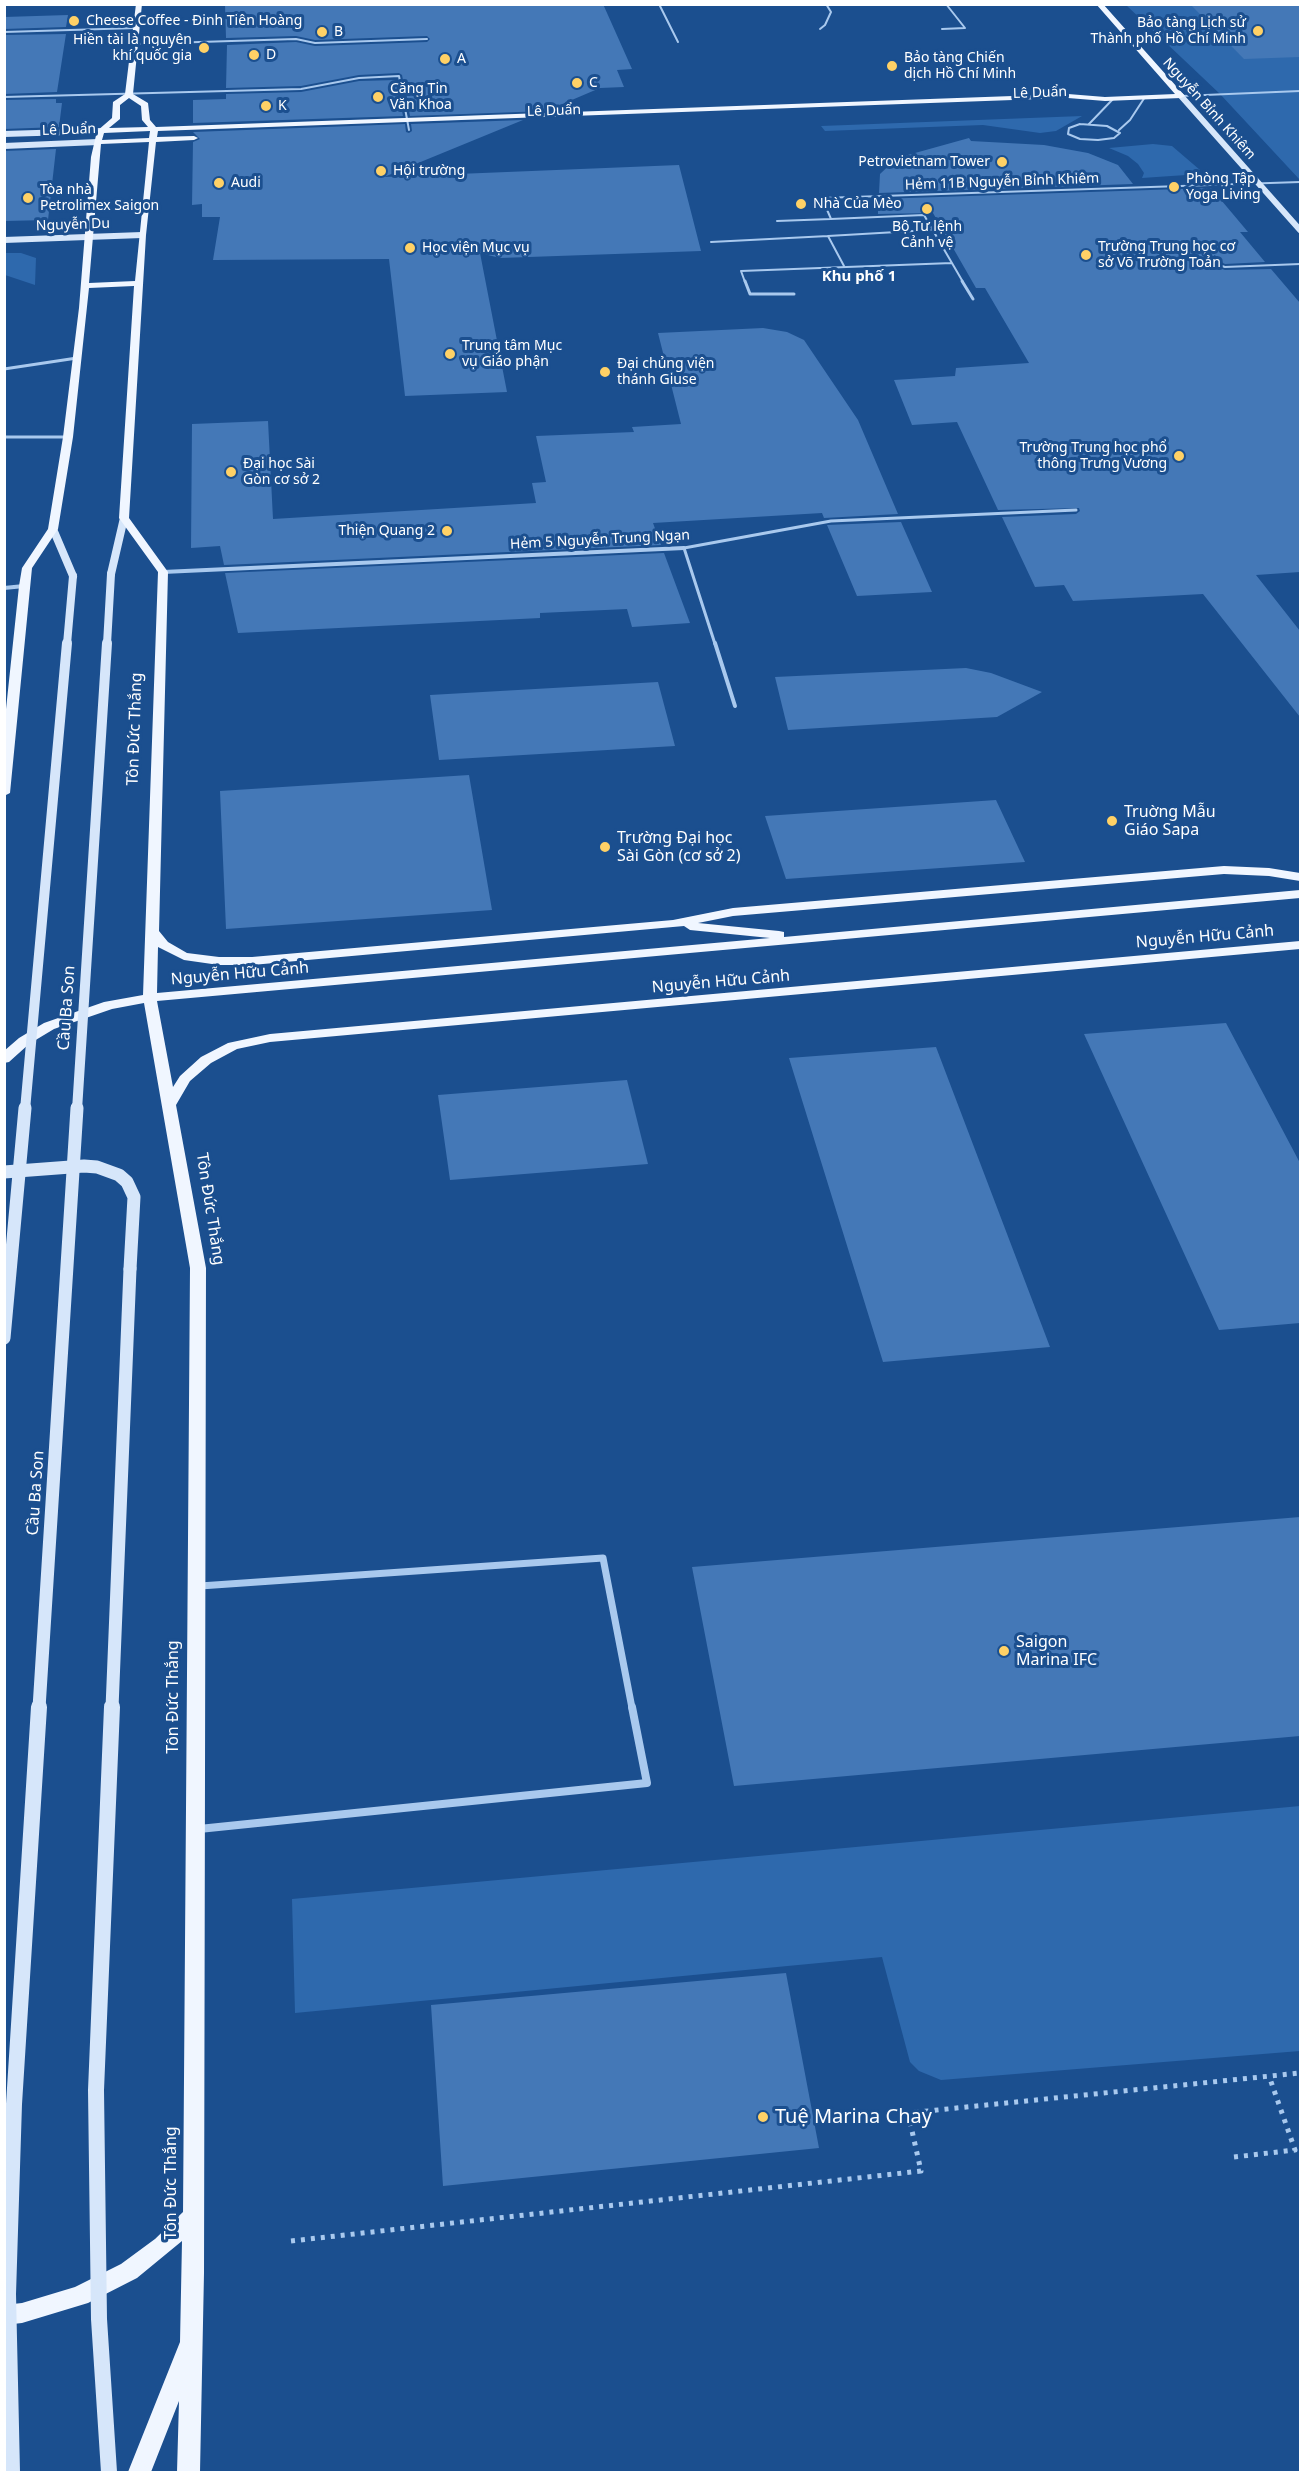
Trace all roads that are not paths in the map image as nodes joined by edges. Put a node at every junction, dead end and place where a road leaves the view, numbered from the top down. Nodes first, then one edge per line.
1 (139, 4) edge
2 (660, 4) edge
3 (826, 4) edge
4 (946, 4) edge
5 (1099, 4) edge
6 (137, 28) junction
7 (820, 28) dead end
8 (942, 29) dead end
9 (4, 32) edge
10 (427, 39) dead end
11 (678, 42) dead end
12 (135, 44) junction
13 (1300, 91) edge
14 (129, 95) junction
15 (1181, 96) junction
16 (1145, 97) junction
17 (4, 98) edge
18 (1109, 99) junction
19 (947, 110) dead end
20 (648, 111) junction
21 (409, 120) junction
22 (652, 121) dead end
23 (1089, 124) junction
24 (154, 129) junction
25 (398, 130) dead end
26 (409, 130) junction
27 (420, 130) dead end
28 (1119, 130) junction
29 (101, 131) junction
30 (4, 134) edge
31 (203, 138) dead end
32 (153, 140) junction
33 (98, 142) junction
34 (4, 146) edge
35 (1300, 182) edge
36 (1259, 184) junction
37 (831, 219) junction
38 (777, 221) dead end
39 (932, 230) junction
40 (1300, 230) edge
41 (142, 235) junction
42 (828, 236) junction
43 (87, 237) junction
44 (4, 240) edge
45 (711, 242) dead end
46 (1215, 258) dead end
47 (952, 263) junction
48 (1300, 264) edge
49 (844, 267) junction
50 (140, 284) junction
51 (84, 286) junction
52 (794, 294) dead end
53 (973, 299) dead end
54 (77, 358) junction
55 (4, 369) edge
56 (4, 437) edge
57 (68, 438) junction
58 (1076, 510) dead end
59 (124, 518) junction
60 (53, 529) junction
61 (684, 548) junction
62 (163, 572) junction
63 (24, 586) junction
64 (4, 588) edge
65 (735, 706) dead end
66 (6, 773) edge
67 (4, 793) edge
68 (1300, 877) edge
69 (1300, 894) edge
70 (673, 924) junction
71 (151, 930) junction
72 (815, 938) junction
73 (1300, 945) edge
74 (150, 998) junction
75 (4, 1059) edge
76 (169, 1105) junction
77 (4, 1172) edge
78 (4, 1338) edge
79 (196, 1586) junction
80 (195, 1829) junction
81 (193, 2216) junction
82 (4, 2315) edge
83 (192, 2337) junction
84 (12, 2472) edge
85 (109, 2472) edge
86 (140, 2472) edge
87 (189, 2472) edge

1 - 6 main road
2 - 11 lane
3 - 7 lane
4 - 8 lane
5 - 15 main road, Nguyễn Bỉnh Khiêm
6 - 9 lane
6 - 12 main road
10 - 12 lane
12 - 14 main road
13 - 15 lane
14 - 17 lane
14 - 21 lane
14 - 24 main road
14 - 29 main road
15 - 16 main road, Lê Duẩn
15 - 36 main road, Nguyễn Bỉnh Khiêm
16 - 18 main road, Lê Duẩn
16 - 28 lane
18 - 19 main road, Lê Duẩn
18 - 20 main road, Lê Duẩn
18 - 23 lane
20 - 21 main road, Lê Duẩn
20 - 22 main road
21 - 24 main road, Lê Duẩn
21 - 26 lane
23 - 28 lane
23 - 28 lane
24 - 29 main road, Lê Duẩn
24 - 32 main road
25 - 26 main road
26 - 27 main road
29 - 30 main road, Lê Duẩn
29 - 33 main road
31 - 32 main road, Lê Duẩn
32 - 33 main road, Lê Duẩn
32 - 41 main road
33 - 34 main road, Lê Duẩn
33 - 43 main road
35 - 36 lane
36 - 37 lane, Hẻm 11B Nguyễn Bỉnh Khiêm
36 - 40 main road, Nguyễn Bỉnh Khiêm
37 - 38 lane
37 - 39 lane
39 - 42 lane
39 - 47 lane
41 - 43 main road, Nguyễn Du
41 - 50 main road
42 - 45 lane
42 - 49 lane
43 - 44 main road, Nguyễn Du
43 - 51 main road
46 - 48 lane
47 - 49 lane
47 - 53 lane
49 - 52 lane
50 - 51 main road
50 - 59 main road
51 - 54 main road
54 - 55 lane
54 - 57 main road
56 - 57 lane
57 - 60 main road
58 - 61 lane, Hẻm 5 Nguyễn Trung Ngạn
59 - 62 main road
59 - 84 main road, Cầu Ba Son, bridge
60 - 63 main road
60 - 78 main road, Cầu Ba Son, bridge
61 - 62 street, Hẻm 5 Nguyễn Trung Ngạn
61 - 65 lane
62 - 71 main road, Tôn Đức Thắng
63 - 64 street
63 - 66 main road
66 - 67 main road
68 - 70 main road
69 - 72 main road, Nguyễn Hữu Cảnh
70 - 71 main road
70 - 72 main road
71 - 74 main road, Tôn Đức Thắng
72 - 74 main road, Nguyễn Hữu Cảnh
73 - 76 main road, Nguyễn Hữu Cảnh
74 - 75 main road, Nguyễn Hữu Cảnh
74 - 76 main road, Tôn Đức Thắng
76 - 79 main road, Tôn Đức Thắng
77 - 85 main road, bridge
79 - 80 main road, Tôn Đức Thắng
79 - 80 street
80 - 81 main road, Tôn Đức Thắng
81 - 82 main road
81 - 83 main road, Tôn Đức Thắng
83 - 86 main road, Tôn Đức Thắng
83 - 87 main road, Tôn Đức Thắng

